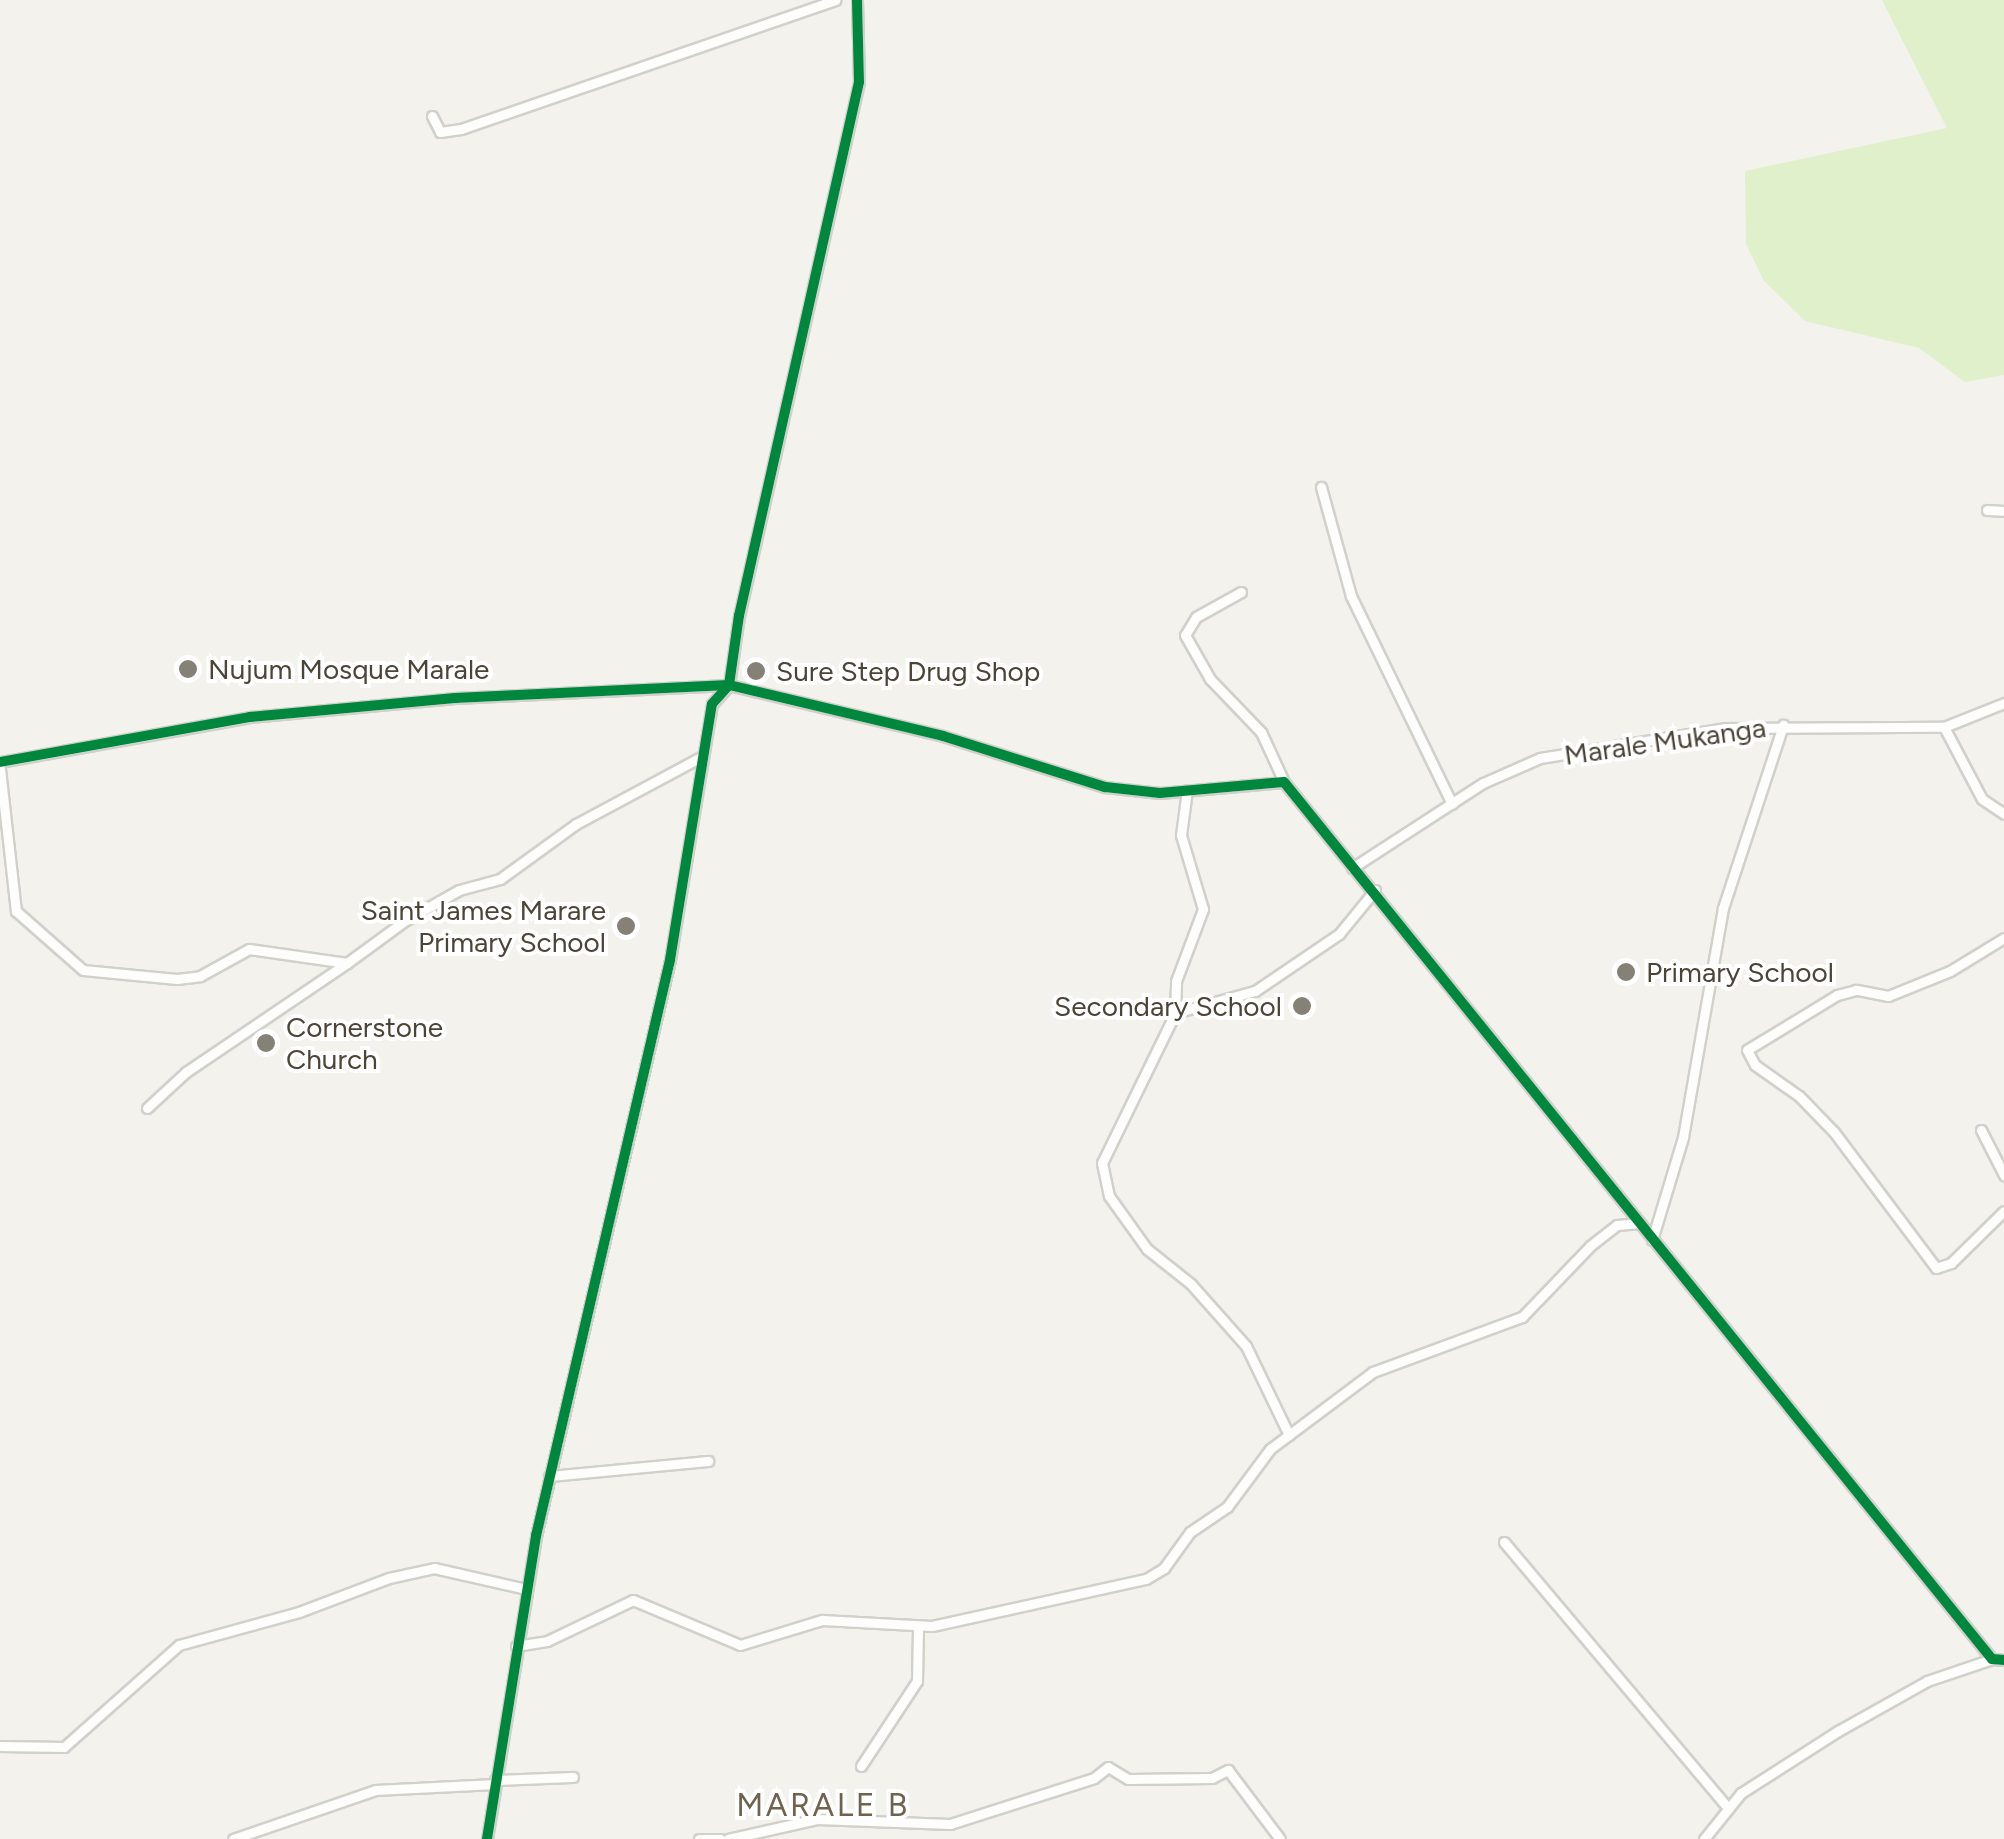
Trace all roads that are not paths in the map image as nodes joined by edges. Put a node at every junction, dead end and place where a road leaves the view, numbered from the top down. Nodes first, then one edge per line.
1 (835, 0) edge
2 (857, 0) edge
3 (432, 116) dead end
4 (1320, 487) dead end
5 (1987, 510) dead end
6 (2004, 511) edge
7 (1241, 592) dead end
8 (729, 685) junction
9 (2004, 704) edge
10 (1783, 725) junction
11 (1944, 727) junction
12 (701, 758) junction
13 (0, 766) edge
14 (1284, 782) junction
15 (1187, 790) junction
16 (1452, 804) junction
17 (2004, 814) edge
18 (1352, 868) junction
19 (1375, 890) junction
20 (2004, 938) edge
21 (347, 963) junction
22 (1175, 1013) junction
23 (147, 1108) dead end
24 (1980, 1130) dead end
25 (2004, 1174) edge
26 (2004, 1211) edge
27 (1640, 1224) junction
28 (1652, 1240) junction
29 (1288, 1436) junction
30 (708, 1461) dead end
31 (549, 1476) junction
32 (1504, 1542) dead end
33 (526, 1590) junction
34 (918, 1628) junction
35 (516, 1646) junction
36 (1992, 1660) junction
37 (2004, 1660) edge
38 (0, 1746) edge
39 (861, 1766) dead end
40 (573, 1778) dead end
41 (495, 1782) junction
42 (1727, 1807) junction
43 (233, 1839) edge
44 (487, 1839) edge
45 (700, 1839) edge
46 (720, 1839) edge
47 (728, 1839) edge
48 (1280, 1839) edge
49 (1704, 1839) edge

1 - 3 street
2 - 8 street
4 - 16 street
5 - 6 street
7 - 14 street
8 - 12 street
8 - 13 street
8 - 15 street
9 - 11 street, Marale Mukanga
10 - 11 street, Marale Mukanga
10 - 16 street, Marale Mukanga
10 - 28 street
11 - 17 street
12 - 21 street
12 - 31 street
13 - 21 street
14 - 15 street
14 - 18 street
15 - 22 street
16 - 18 street, Marale Mukanga
18 - 19 street
19 - 22 street
19 - 27 street
20 - 26 street
21 - 23 street
22 - 29 street
24 - 25 street
27 - 28 street
27 - 29 street
28 - 36 street
29 - 34 street
30 - 31 street
31 - 33 street
32 - 42 street
33 - 35 street
33 - 38 street
34 - 35 street
34 - 39 street
35 - 41 street
36 - 37 street
36 - 42 street
40 - 41 street
41 - 43 street
41 - 44 street
42 - 49 street
45 - 46 street
47 - 48 street

